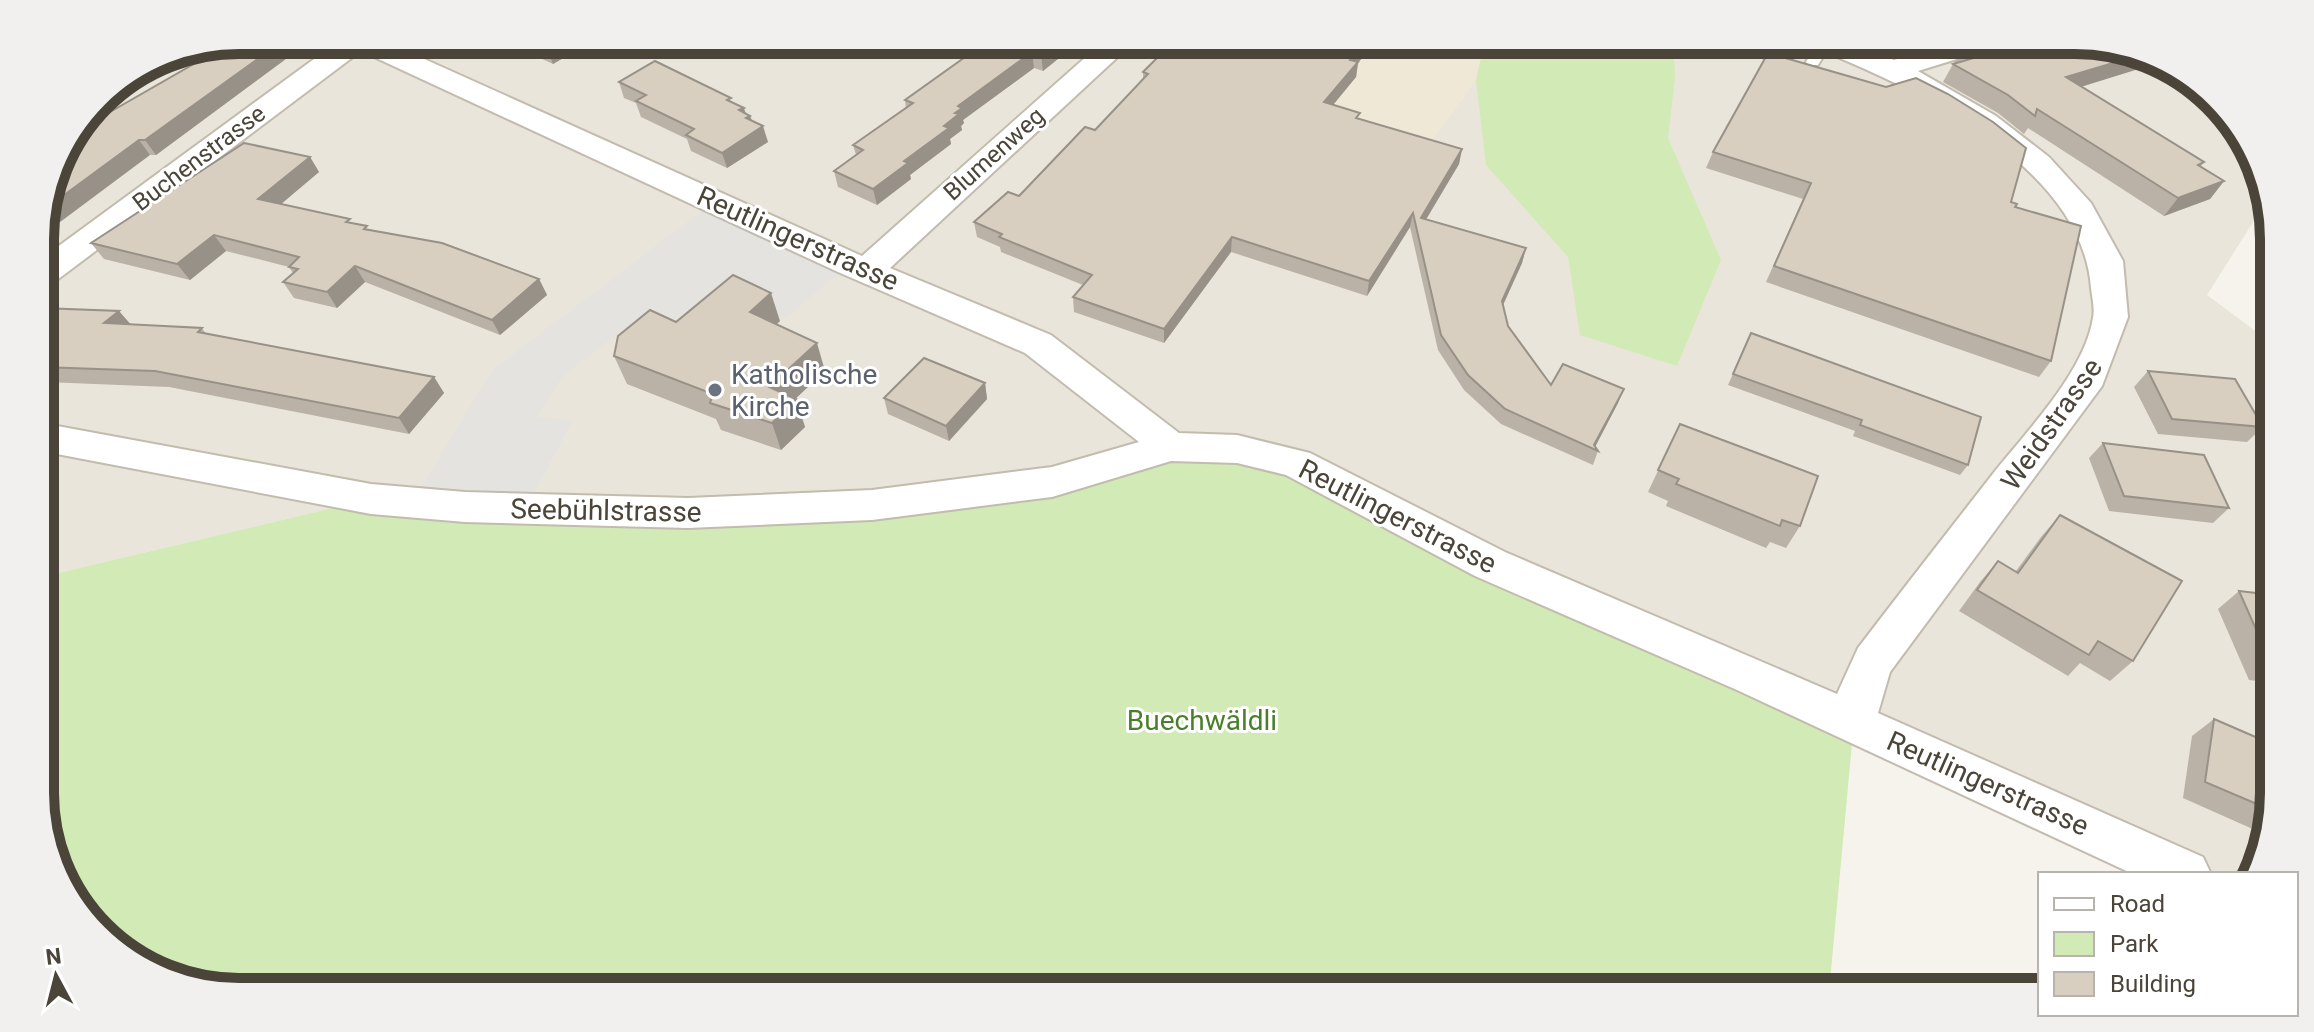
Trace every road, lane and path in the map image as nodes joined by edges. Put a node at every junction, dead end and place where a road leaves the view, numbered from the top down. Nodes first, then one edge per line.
1 (339, 54) edge
2 (389, 54) edge
3 (1106, 54) edge
4 (1842, 54) edge
5 (1944, 54) edge
6 (1896, 69) junction
7 (54, 265) edge
8 (868, 270) junction
9 (54, 439) edge
10 (1171, 447) junction
11 (1854, 722) junction
12 (2182, 872) edge

1 - 7 street, Buchenstrasse
2 - 8 street, Reutlingerstrasse
3 - 8 street, Blumenweg
4 - 6 street, Weidstrasse
5 - 6 street
6 - 11 street, Weidstrasse
8 - 10 street, Reutlingerstrasse
9 - 10 street, Seebühlstrasse
10 - 11 street, Reutlingerstrasse
11 - 12 street, Reutlingerstrasse

